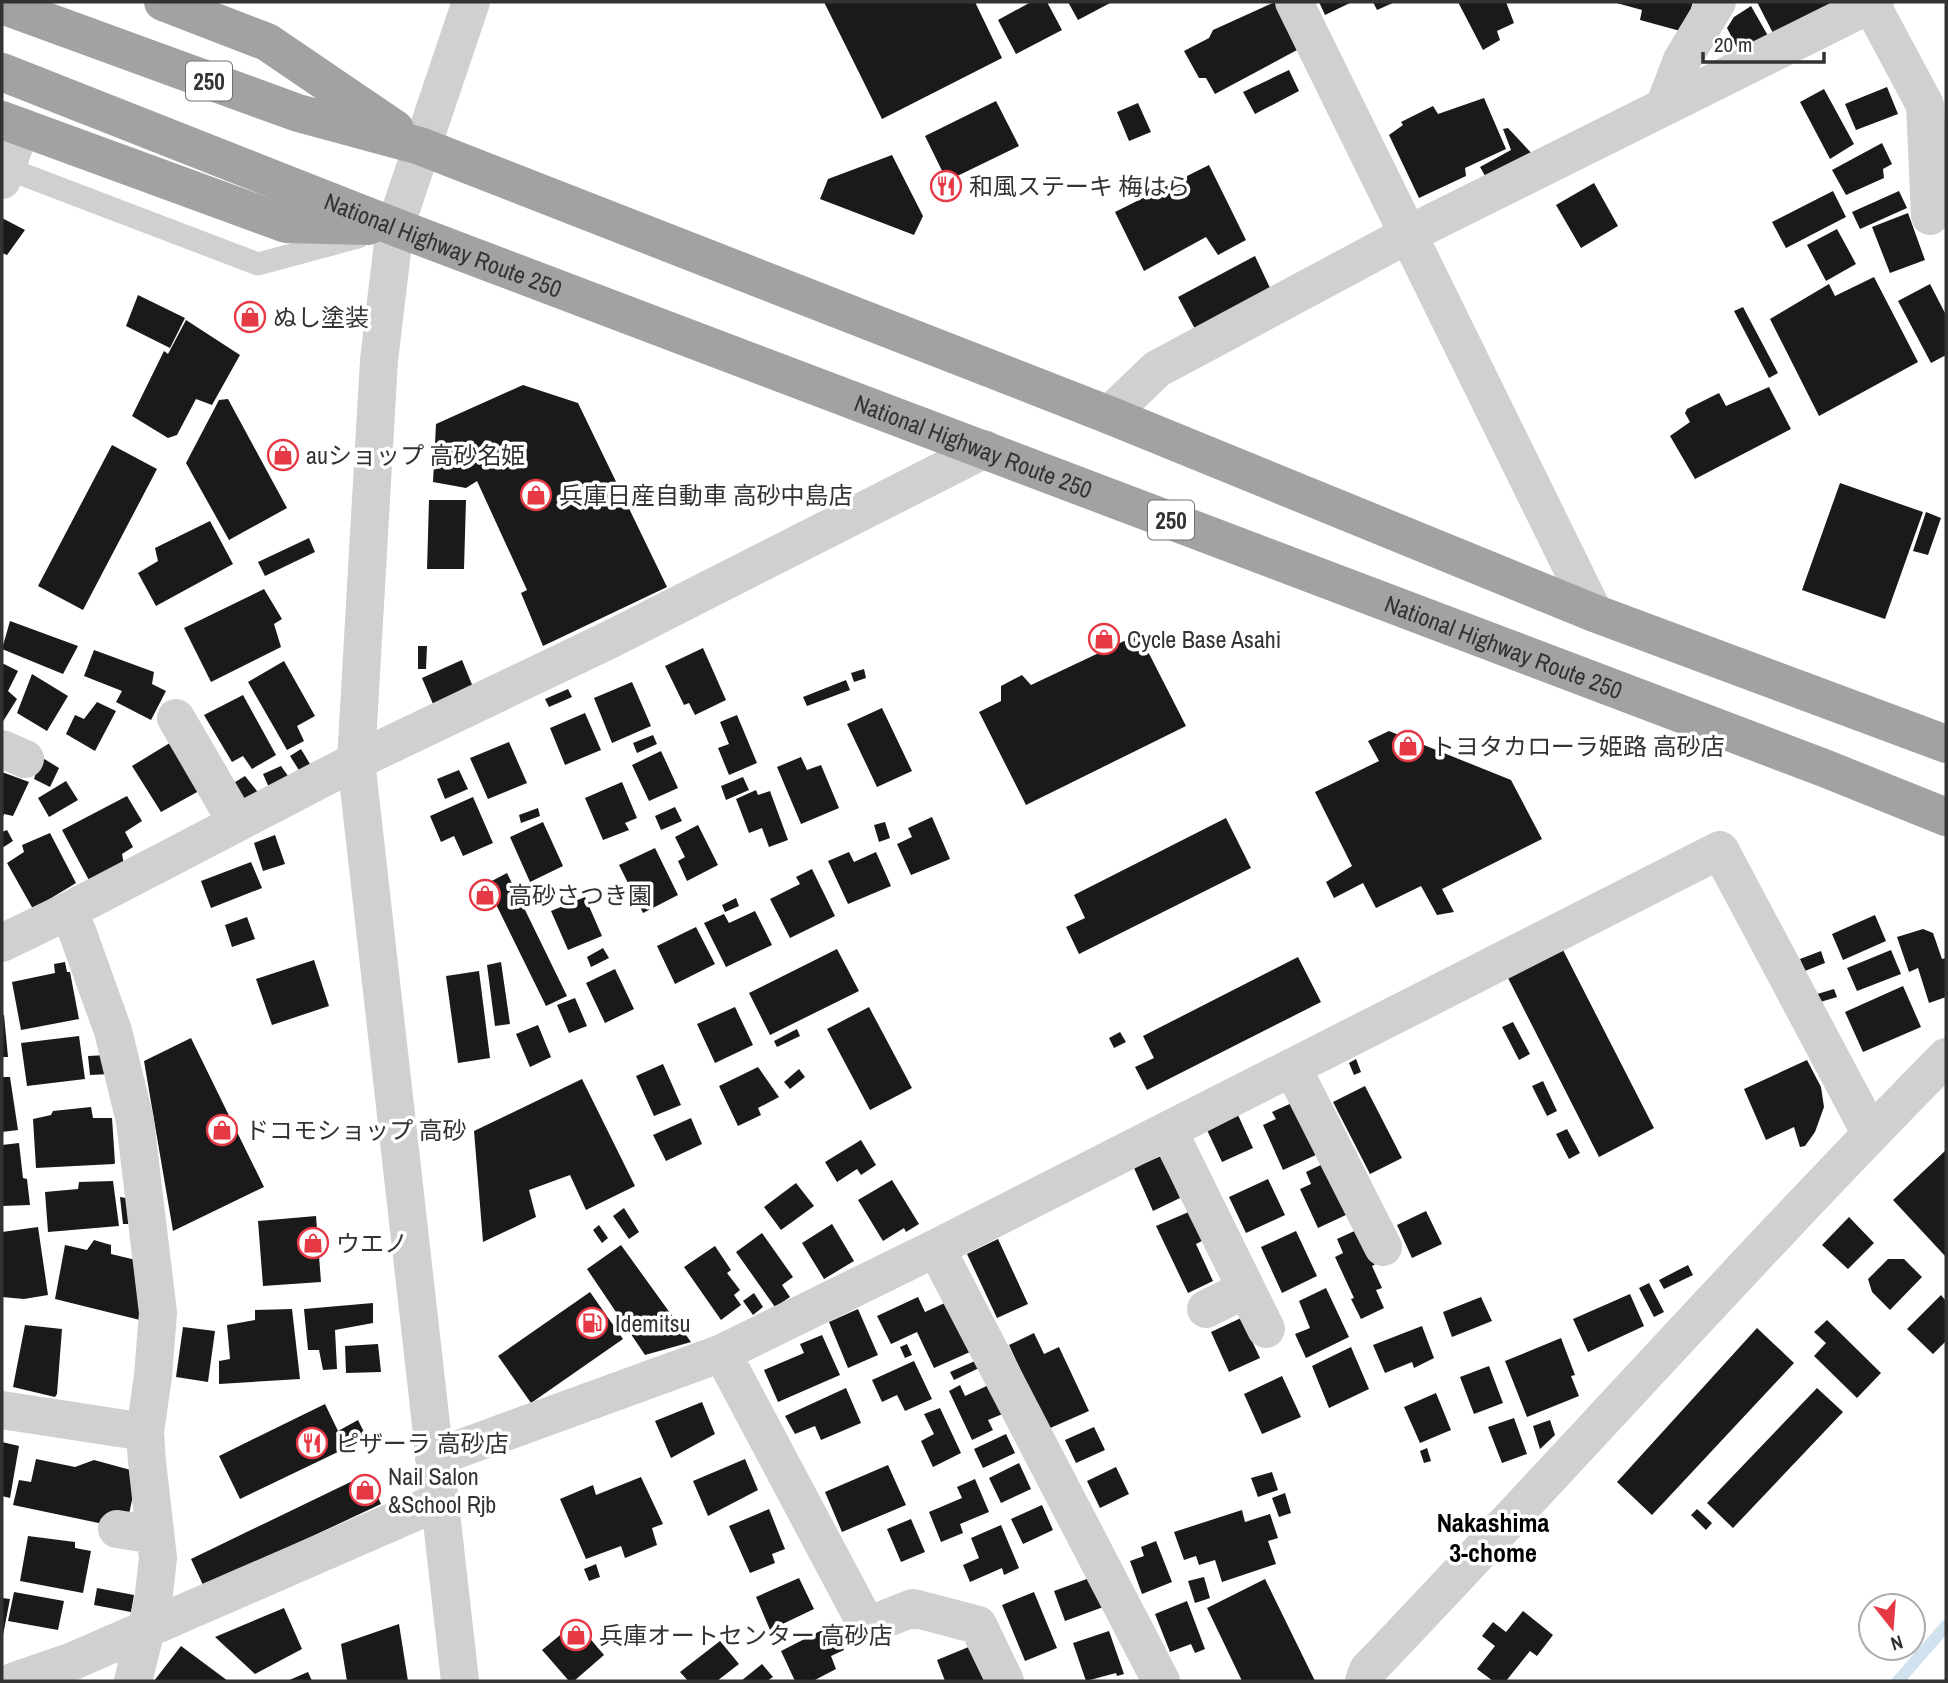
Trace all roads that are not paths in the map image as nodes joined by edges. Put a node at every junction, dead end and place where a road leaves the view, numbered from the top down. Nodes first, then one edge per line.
1 (163, 2) edge
2 (471, 2) edge
3 (1294, 2) edge
4 (1717, 2) edge
5 (1873, 3) edge
6 (2, 5) edge
7 (2, 72) edge
8 (1664, 107) junction
9 (11, 123) edge
10 (420, 146) junction
11 (4, 174) edge
12 (1930, 216) dead end
13 (395, 227) junction
14 (1407, 235) junction
15 (1109, 415) junction
16 (985, 449) junction
17 (1594, 613) junction
18 (176, 718) dead end
19 (1946, 744) edge
20 (356, 761) junction
21 (1946, 817) edge
22 (237, 823) junction
23 (68, 911) junction
24 (2, 943) edge
25 (1946, 1057) edge
26 (1292, 1067) junction
27 (1168, 1130) junction
28 (1871, 1134) junction
29 (1383, 1247) dead end
30 (936, 1248) junction
31 (1247, 1289) junction
32 (1206, 1309) dead end
33 (1266, 1329) dead end
34 (722, 1353) junction
35 (2, 1410) edge
36 (145, 1432) junction
37 (433, 1458) junction
38 (439, 1502) junction
39 (117, 1529) dead end
40 (155, 1535) junction
41 (147, 1628) junction
42 (15, 1681) edge
43 (133, 1681) edge
44 (460, 1681) edge
45 (1006, 1681) edge
46 (1161, 1681) edge
47 (1364, 1681) edge

1 - 10 highway, 250
2 - 10 street
3 - 14 street
4 - 8 street
5 - 8 street
5 - 12 street
6 - 10 highway, 250
7 - 13 highway, National Highway Route 250 / 250
8 - 14 street
9 - 11 street
9 - 13 highway, 250
10 - 13 street
10 - 15 highway, 250
11 - 13 lane
13 - 16 highway, National Highway Route 250 / 250
13 - 20 street
14 - 15 street
14 - 17 street
15 - 17 highway, 250
16 - 20 street
16 - 21 highway, National Highway Route 250 / 250
17 - 19 highway, 250
18 - 22 street
20 - 22 street
20 - 37 street
22 - 23 street
23 - 24 street
23 - 36 street
25 - 28 street
26 - 27 street
26 - 28 street
26 - 29 street
27 - 30 street
27 - 31 street
28 - 47 street
30 - 34 street
30 - 46 street
31 - 32 street
31 - 33 street
34 - 37 street
34 - 45 street
35 - 36 street
36 - 40 street
37 - 38 street
38 - 41 street
38 - 44 street
39 - 40 street
40 - 41 street
41 - 42 street
41 - 43 street

